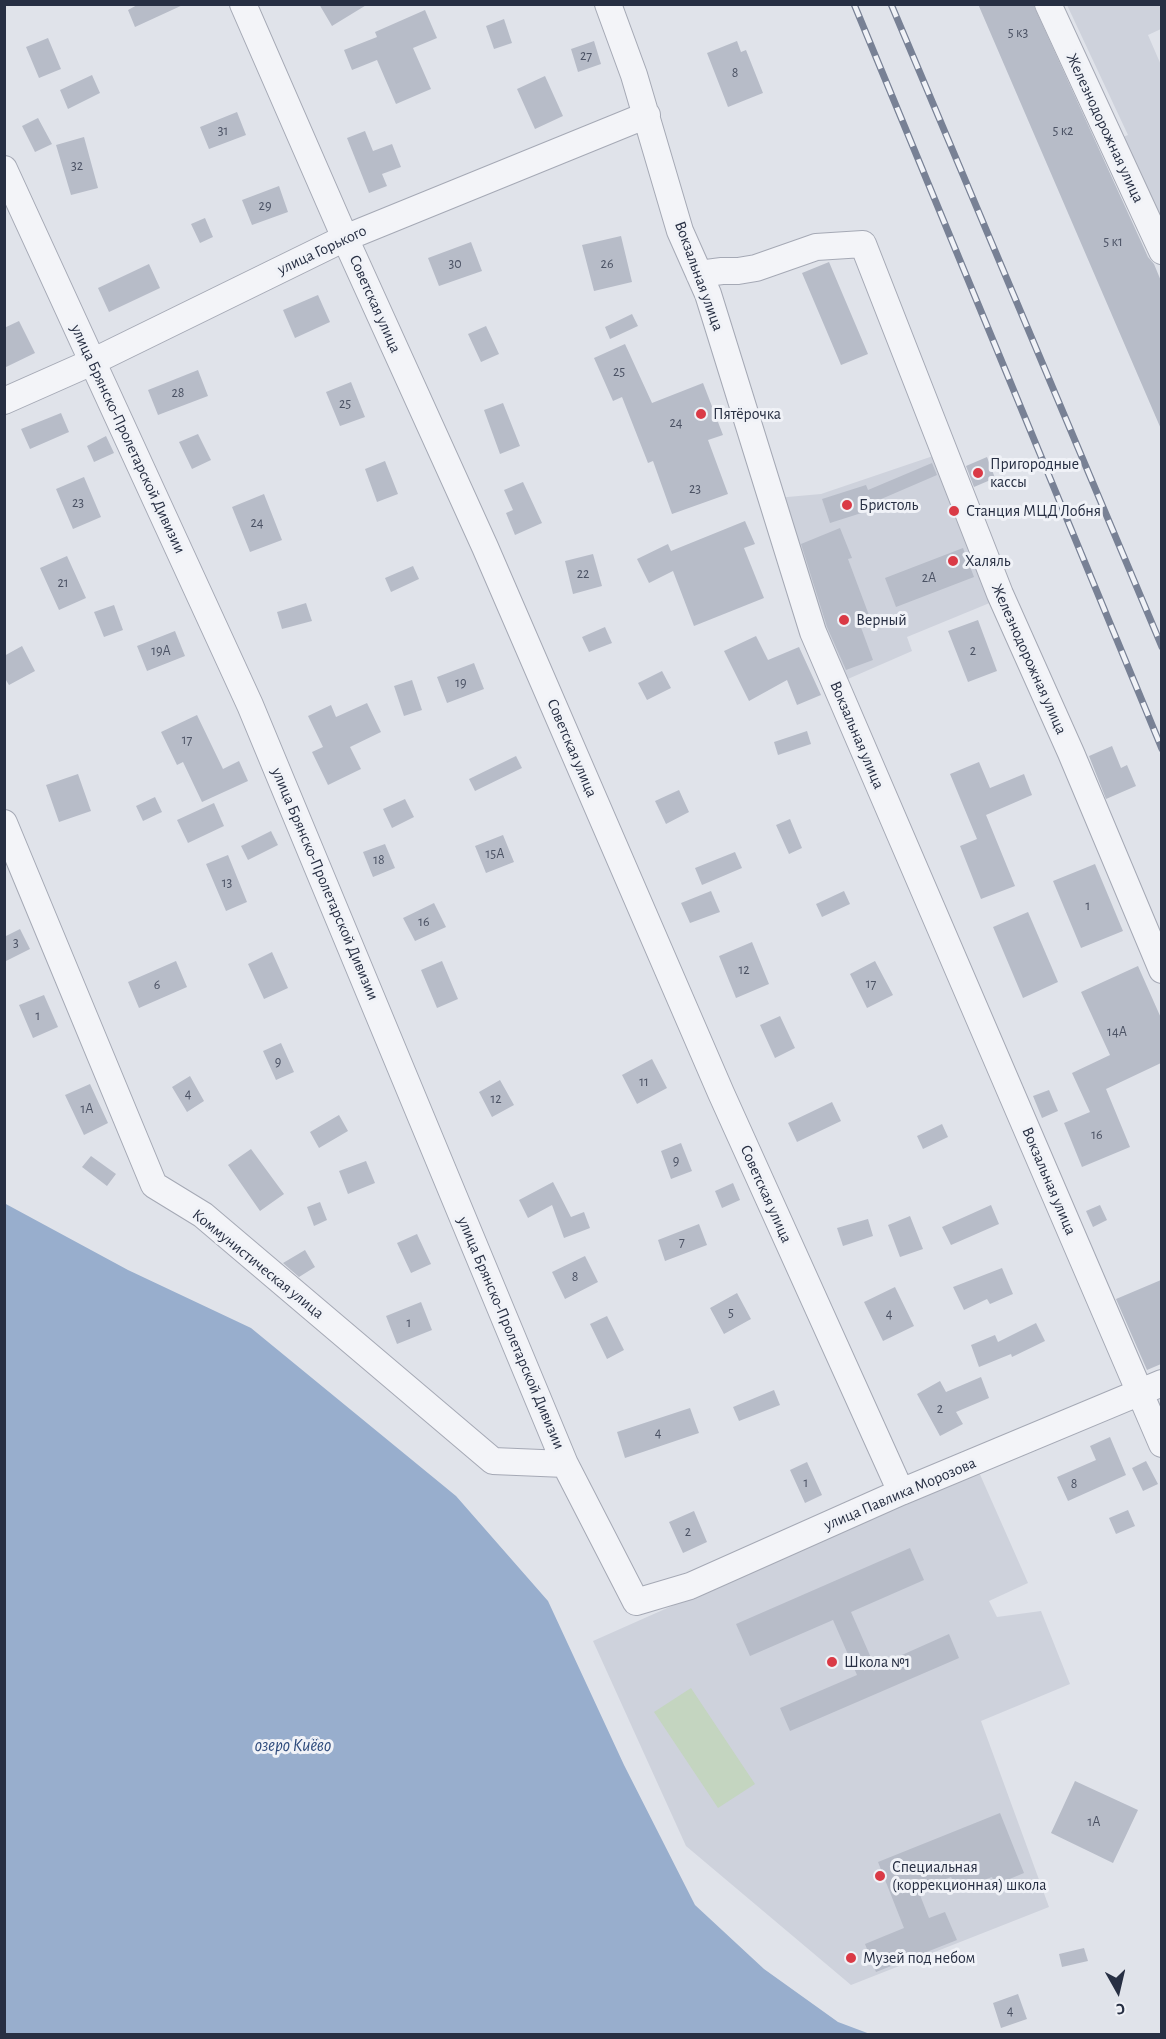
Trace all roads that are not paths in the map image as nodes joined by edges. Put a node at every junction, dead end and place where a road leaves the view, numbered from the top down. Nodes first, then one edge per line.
1 (243, 4) edge
2 (608, 4) edge
3 (1047, 4) edge
4 (647, 116) junction
5 (4, 169) edge
6 (345, 238) junction
7 (1161, 251) edge
8 (699, 274) junction
9 (92, 362) junction
10 (4, 401) edge
11 (4, 823) edge
12 (1161, 970) edge
13 (1151, 1387) edge
14 (1161, 1444) edge
15 (565, 1464) junction
16 (901, 1492) junction
17 (636, 1602) joint

1 - 6 street, Советская улица
2 - 4 street, Вокзальная улица
3 - 7 street, Железнодорожная улица
4 - 6 street, улица Горького
4 - 8 street, Вокзальная улица
5 - 9 street, улица Брянско-Пролетарской Дивизии
6 - 9 street, улица Горького
6 - 16 street, Советская улица
8 - 12 street, Железнодорожная улица
8 - 13 street, Вокзальная улица
9 - 10 street, улица Горького
9 - 15 street, улица Брянско-Пролетарской Дивизии
11 - 15 street, Коммунистическая улица
13 - 14 street, Вокзальная улица
13 - 16 street, улица Павлика Морозова
15 - 17 street, улица Брянско-Пролетарской Дивизии
16 - 17 street, улица Павлика Морозова

